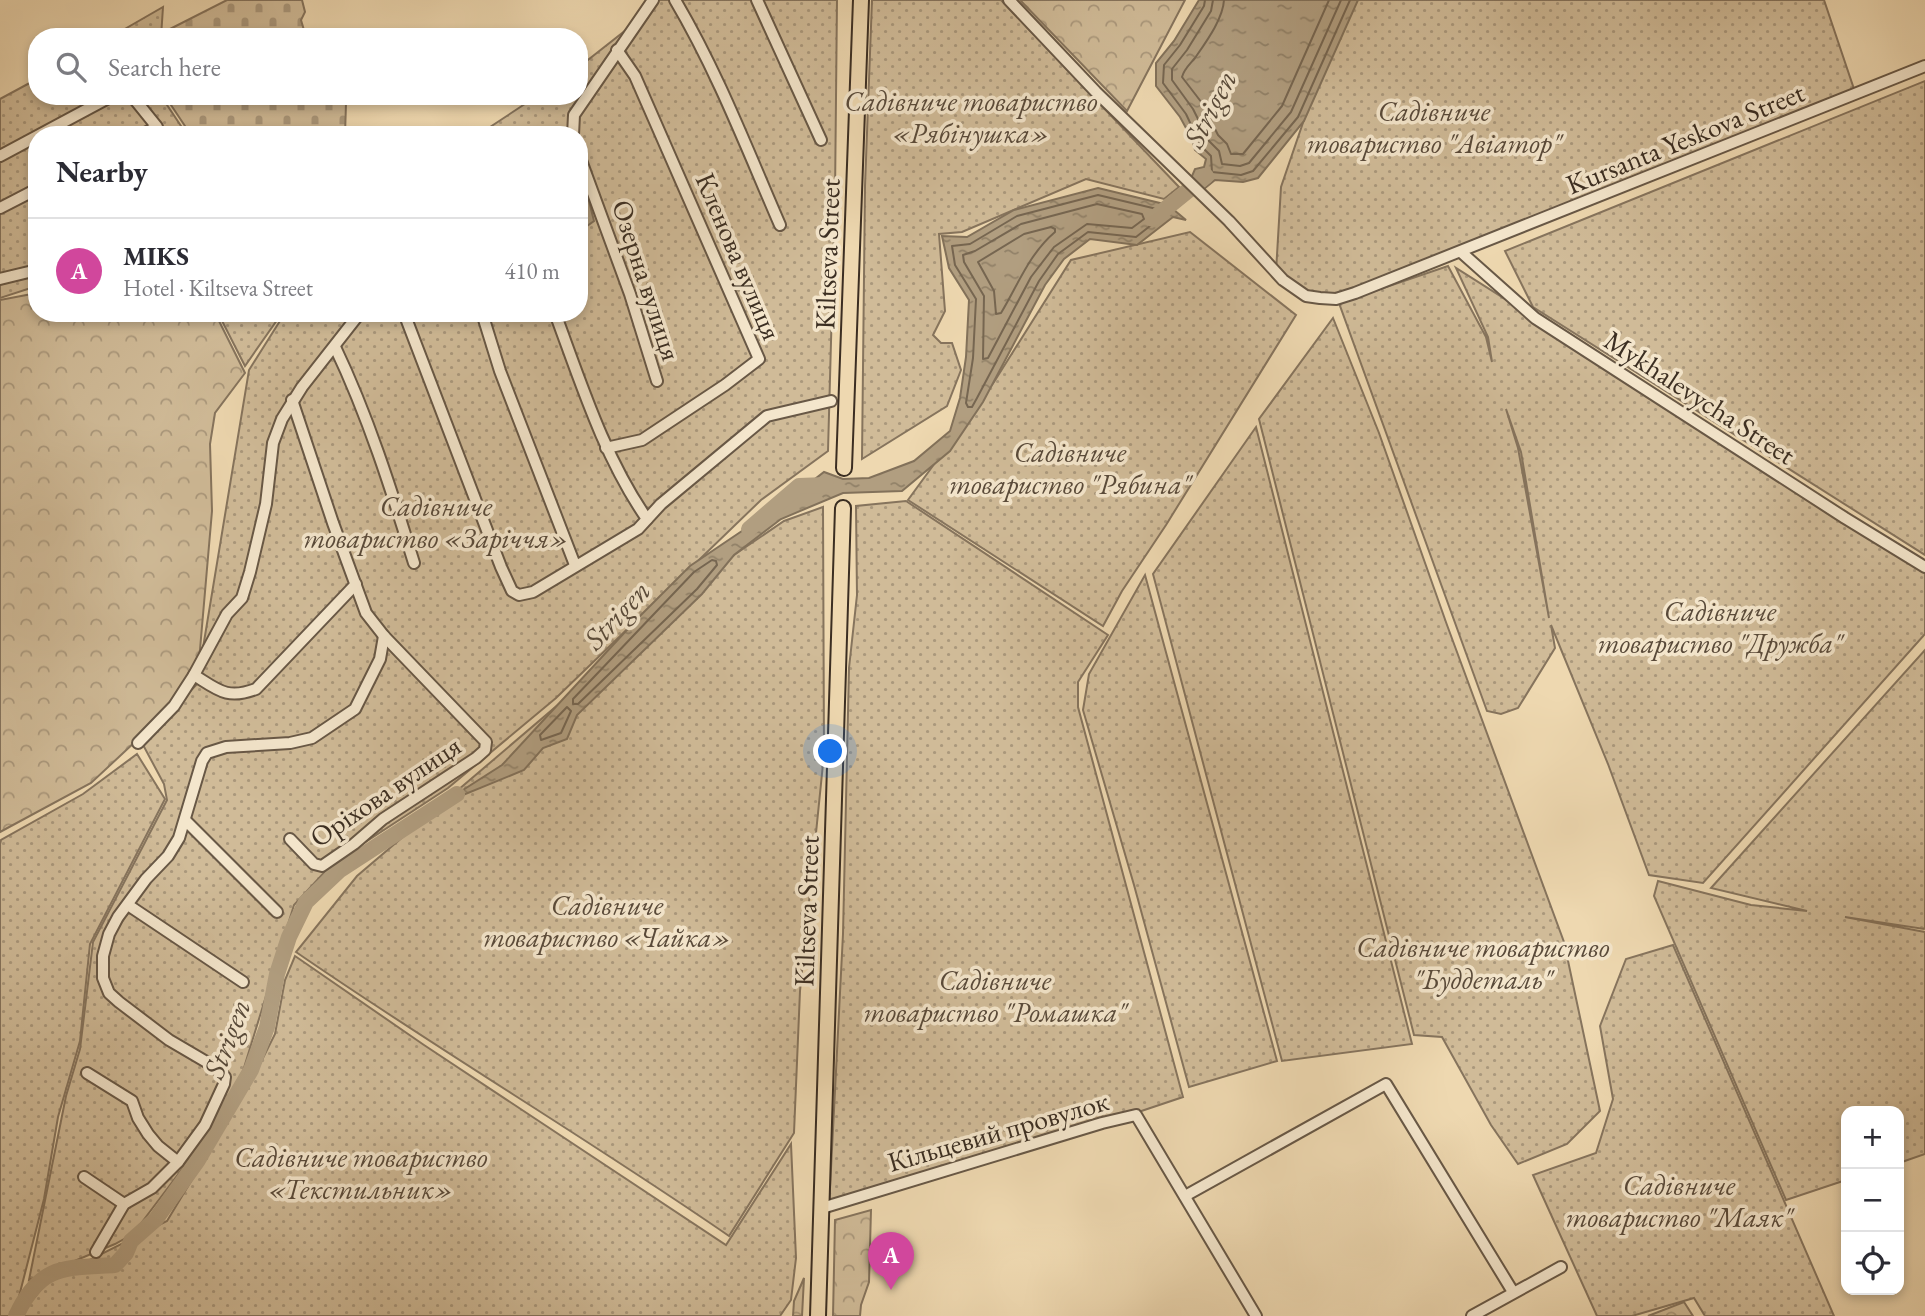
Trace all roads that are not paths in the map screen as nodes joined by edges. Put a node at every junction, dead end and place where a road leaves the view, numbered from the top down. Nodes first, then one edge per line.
1 (653, 0) edge
2 (675, 0) edge
3 (757, 0) edge
4 (861, 0) edge
5 (1009, 0) edge
6 (617, 50) junction
7 (1925, 66) edge
8 (588, 94) edge
9 (95, 105) edge
10 (139, 105) edge
11 (581, 105) edge
12 (56, 126) edge
13 (156, 126) edge
14 (574, 126) edge
15 (821, 140) dead end
16 (28, 141) edge
17 (0, 156) edge
18 (588, 179) edge
19 (28, 194) edge
20 (0, 208) edge
21 (780, 225) dead end
22 (1461, 252) junction
23 (28, 272) edge
24 (0, 279) edge
25 (353, 322) edge
26 (407, 322) edge
27 (485, 322) edge
28 (558, 322) edge
29 (335, 347) junction
30 (657, 381) dead end
31 (292, 400) junction
32 (831, 401) dead end
33 (606, 448) junction
34 (844, 468) dead end
35 (843, 508) dead end
36 (647, 519) junction
37 (414, 563) dead end
38 (575, 565) junction
39 (1925, 567) edge
40 (356, 584) junction
41 (384, 636) junction
42 (194, 675) junction
43 (138, 743) dead end
44 (185, 820) junction
45 (290, 839) dead end
46 (128, 905) junction
47 (277, 912) dead end
48 (243, 982) dead end
49 (87, 1073) dead end
50 (178, 1162) junction
51 (83, 1177) dead end
52 (1185, 1196) junction
53 (124, 1204) junction
54 (822, 1208) junction
55 (96, 1252) dead end
56 (1561, 1267) dead end
57 (1513, 1292) junction
58 (818, 1316) edge
59 (1256, 1316) edge
60 (1472, 1316) edge

1 - 6 street
2 - 21 street
3 - 15 street
4 - 34 main road, Kiltseva Street
5 - 22 street, Kursanta Yeskova Street
6 - 8 street
6 - 33 street, Кленова вулиця
7 - 22 street, Kursanta Yeskova Street
9 - 12 street
10 - 13 street
11 - 14 street
16 - 17 street
18 - 30 street, Озерна вулиця
19 - 20 street
22 - 39 street, Mykhalevycha Street
23 - 24 street
25 - 29 street
26 - 38 street
27 - 38 street
28 - 33 street
29 - 31 street
29 - 37 street
31 - 40 street, Оріхова вулиця
31 - 42 street
32 - 36 street
33 - 36 street
35 - 54 main road, Kiltseva Street
36 - 38 street
40 - 41 street, Оріхова вулиця
40 - 42 street
41 - 44 street
41 - 45 street, Оріхова вулиця
42 - 43 street
44 - 46 street
44 - 47 street
46 - 48 street
46 - 50 street
49 - 50 street
50 - 53 street
51 - 53 street
52 - 54 street, Кільцевий провулок
52 - 57 street
52 - 59 street, Кільцевий провулок
53 - 55 street
54 - 58 main road, Kiltseva Street
56 - 57 street
57 - 60 street

